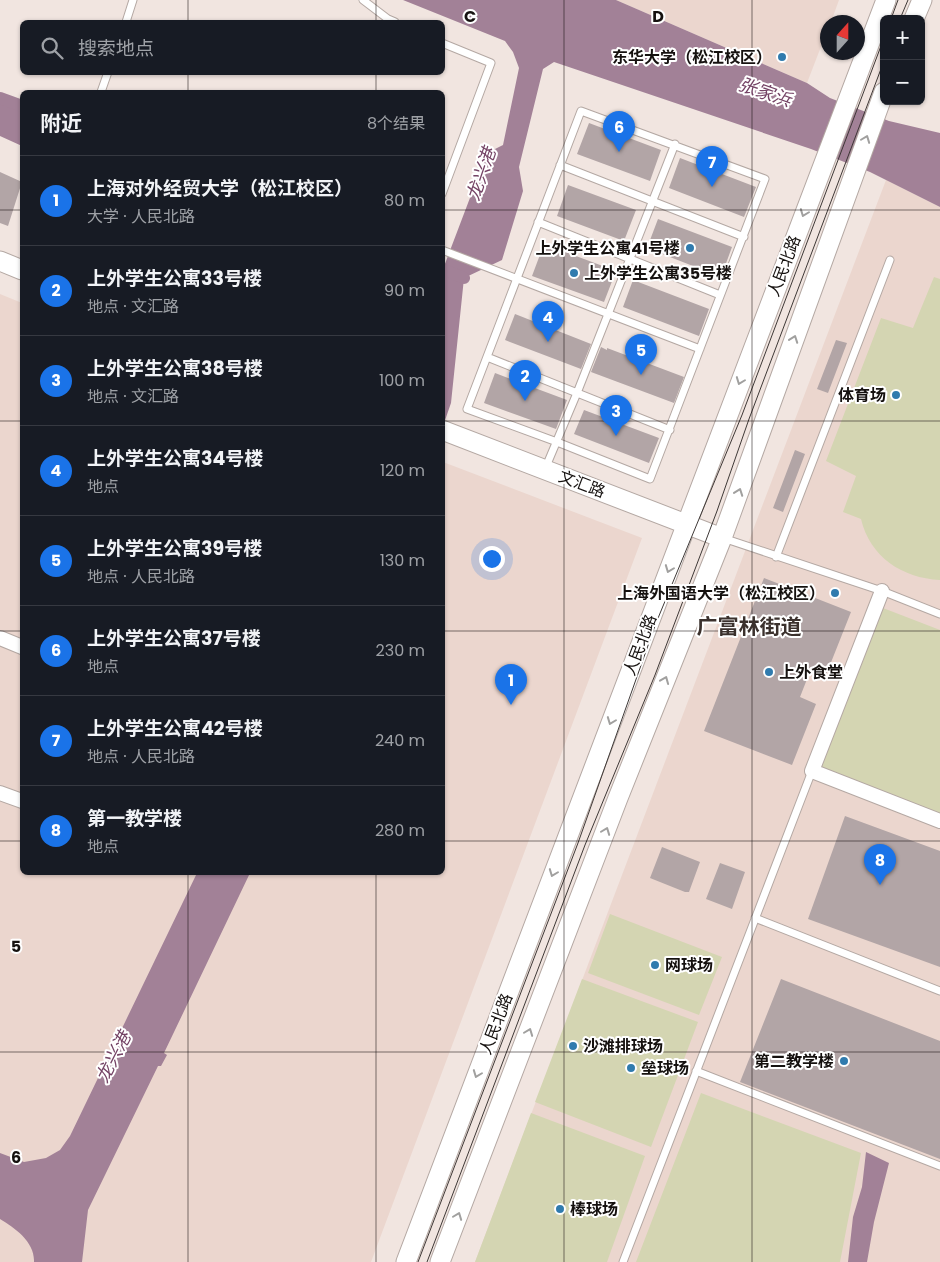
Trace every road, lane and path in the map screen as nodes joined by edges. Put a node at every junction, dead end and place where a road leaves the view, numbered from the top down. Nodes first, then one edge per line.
1 (133, 0) edge
2 (363, 0) edge
3 (886, 0) edge
4 (922, 0) edge
5 (916, 15) edge
6 (127, 20) edge
7 (391, 20) edge
8 (445, 44) edge
9 (107, 75) edge
10 (102, 90) edge
11 (880, 101) edge
12 (675, 144) junction
13 (560, 165) junction
14 (445, 186) edge
15 (653, 201) junction
16 (538, 222) junction
17 (744, 237) junction
18 (445, 251) edge
19 (630, 259) junction
20 (890, 260) dead end
21 (0, 261) edge
22 (20, 269) edge
23 (517, 278) junction
24 (720, 295) junction
25 (608, 314) junction
26 (700, 349) junction
27 (487, 357) junction
28 (577, 393) junction
29 (670, 430) junction
30 (445, 431) edge
31 (557, 442) junction
32 (545, 470) junction
33 (686, 523) junction
34 (722, 538) junction
35 (776, 557) junction
36 (882, 591) junction
37 (940, 614) edge
38 (0, 638) edge
39 (20, 646) edge
40 (812, 771) junction
41 (0, 793) edge
42 (20, 800) edge
43 (940, 821) edge
44 (755, 918) junction
45 (940, 991) edge
46 (696, 1072) junction
47 (940, 1166) edge
48 (406, 1262) edge
49 (440, 1262) edge
50 (622, 1262) edge

1 - 6 lane
2 - 7 lane
3 -> 33 main road, 人民北路
4 - 5 main road
8 - 14 lane
9 - 10 lane
34 -> 11 main road, 人民北路
12 - 13 lane
12 - 15 lane
12 - 17 lane
13 - 15 lane
13 - 16 lane
15 - 17 lane
15 - 19 lane
16 - 19 lane
16 - 23 lane
17 - 24 lane
18 - 23 lane
19 - 24 lane
19 - 25 lane
20 - 35 lane
21 - 22 main road
23 - 25 lane
23 - 27 lane
24 - 26 lane
25 - 26 lane
25 - 28 lane
26 - 29 lane
27 - 28 lane
27 - 31 lane
28 - 29 lane
28 - 31 lane
29 - 31 lane
30 - 32 main road, 文汇路
31 - 32 lane
32 - 33 main road, 文汇路
33 - 34 main road, 文汇路
33 -> 48 main road, 人民北路
34 - 35 lane
49 -> 34 main road, 人民北路
35 - 36 lane
36 - 37 lane
36 - 40 street
38 - 39 street
40 - 43 street
40 - 44 lane
41 - 42 street
44 - 45 lane
44 - 46 lane
46 - 47 lane
46 - 50 lane

